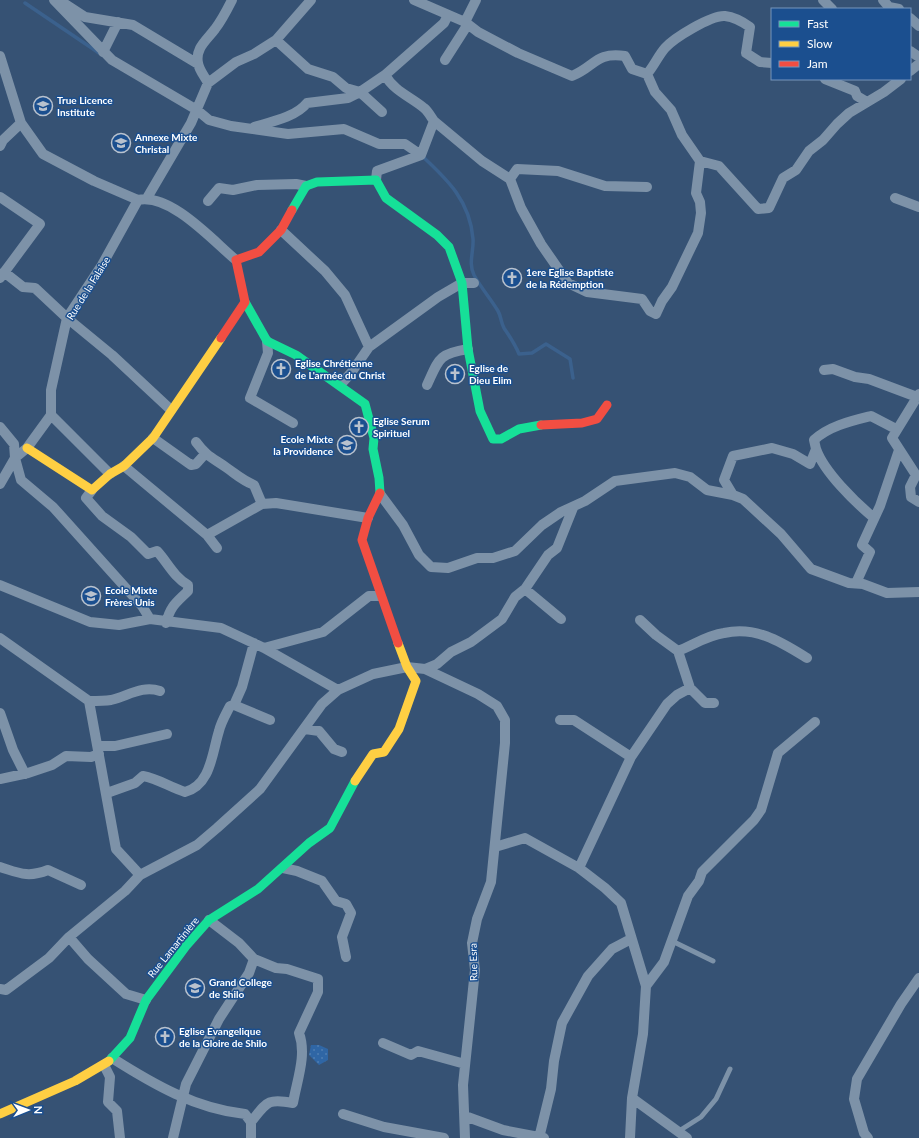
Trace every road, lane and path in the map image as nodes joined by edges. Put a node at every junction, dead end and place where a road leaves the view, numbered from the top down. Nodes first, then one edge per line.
1 (54, 0) edge
2 (59, 0) edge
3 (232, 0) edge
4 (311, 0) edge
5 (414, 0) edge
6 (476, 0) edge
7 (823, 0) edge
8 (883, 0) edge
9 (831, 8) edge
10 (894, 8) edge
11 (448, 15) junction
12 (911, 19) edge
13 (118, 22) junction
14 (466, 23) junction
15 (919, 26) edge
16 (276, 40) junction
17 (103, 52) junction
18 (0, 56) edge
19 (445, 60) dead end
20 (771, 63) edge
21 (198, 64) junction
22 (647, 74) junction
23 (384, 75) junction
24 (828, 80) edge
25 (900, 80) edge
26 (208, 83) junction
27 (360, 92) junction
28 (867, 102) junction
29 (196, 110) junction
30 (382, 112) dead end
31 (434, 121) junction
32 (21, 123) junction
33 (248, 128) junction
34 (0, 146) edge
35 (421, 155) junction
36 (700, 161) junction
37 (510, 179) junction
38 (376, 180) junction
39 (306, 186) junction
40 (647, 187) dead end
41 (0, 197) edge
42 (895, 198) dead end
43 (143, 199) junction
44 (208, 201) dead end
45 (919, 207) edge
46 (281, 230) junction
47 (236, 260) junction
48 (2, 275) edge
49 (462, 283) junction
50 (474, 283) dead end
51 (245, 302) junction
52 (67, 318) junction
53 (267, 341) junction
54 (369, 347) junction
55 (468, 349) junction
56 (824, 370) dead end
57 (340, 385) junction
58 (427, 385) dead end
59 (918, 396) edge
60 (607, 405) dead end
61 (171, 410) junction
62 (50, 415) junction
63 (293, 423) dead end
64 (0, 427) edge
65 (896, 429) junction
66 (153, 438) junction
67 (196, 442) dead end
68 (27, 448) junction
69 (816, 449) junction
70 (899, 450) junction
71 (205, 454) junction
72 (15, 458) junction
73 (124, 466) junction
74 (110, 474) junction
75 (0, 484) edge
76 (92, 490) junction
77 (380, 494) junction
78 (733, 495) junction
79 (919, 502) edge
80 (262, 504) junction
81 (573, 508) junction
82 (368, 518) junction
83 (874, 518) junction
84 (207, 535) junction
85 (217, 548) dead end
86 (856, 583) junction
87 (0, 585) edge
88 (525, 589) junction
89 (919, 592) edge
90 (380, 596) junction
91 (150, 619) junction
92 (561, 620) dead end
93 (640, 620) dead end
94 (166, 623) junction
95 (0, 638) edge
96 (254, 643) junction
97 (264, 648) junction
98 (678, 651) junction
99 (807, 658) dead end
100 (407, 667) junction
101 (424, 669) junction
102 (690, 688) junction
103 (338, 690) junction
104 (160, 691) dead end
105 (89, 701) junction
106 (714, 703) dead end
107 (234, 705) junction
108 (0, 713) edge
109 (270, 720) dead end
110 (560, 720) dead end
111 (814, 722) dead end
112 (305, 729) junction
113 (167, 734) dead end
114 (99, 750) junction
115 (342, 752) dead end
116 (631, 757) junction
117 (25, 774) junction
118 (0, 780) edge
119 (107, 792) junction
120 (495, 847) junction
121 (0, 867) edge
122 (282, 868) junction
123 (579, 868) junction
124 (140, 875) junction
125 (81, 885) dead end
126 (209, 920) junction
127 (69, 937) junction
128 (631, 938) junction
129 (672, 941) junction
130 (346, 956) dead end
131 (254, 959) junction
132 (713, 960) dead end
133 (919, 978) edge
134 (646, 986) junction
135 (0, 989) edge
136 (146, 1000) junction
137 (383, 1043) dead end
138 (112, 1058) junction
139 (465, 1064) junction
140 (104, 1065) junction
141 (730, 1069) dead end
142 (183, 1098) junction
143 (632, 1098) junction
144 (0, 1114) edge
145 (343, 1114) dead end
146 (465, 1116) junction
147 (251, 1122) junction
148 (683, 1135) edge
149 (864, 1136) edge
150 (541, 1137) edge
151 (120, 1138) edge
152 (173, 1138) edge
153 (251, 1138) edge
154 (444, 1138) edge
155 (465, 1138) edge
156 (630, 1138) edge

1 - 17 street
2 - 13 street
3 - 21 street
4 - 16 street
5 - 11 street
6 - 14 street
7 - 9 street
8 - 10 street
11 - 14 street
11 - 23 street
12 - 15 street
13 - 17 street
13 - 21 street
14 - 19 street
14 - 22 street
16 - 26 street
16 - 27 street
17 - 29 street
18 - 32 street
20 - 22 street
21 - 26 street
22 - 36 street
23 - 27 street
23 - 31 street
24 - 28 street
25 - 28 street
26 - 29 street, Rue de la Falaise
27 - 30 street
27 - 33 street
28 - 36 street
29 - 33 street
29 - 43 street, Rue de la Falaise
31 - 35 street
31 - 37 street
32 - 34 street
32 - 43 street
33 - 35 street
35 - 38 street
36 - 37 street
37 - 40 street
38 - 39 street
38 - 49 street
39 - 44 street
39 - 46 street
41 - 48 street
42 - 45 street
43 - 47 street
43 - 52 street, Rue de la Falaise
46 - 47 street
46 - 54 street
47 - 51 street
48 - 52 street
49 - 50 street
49 - 54 street
49 - 55 street
51 - 53 street
51 - 61 street
52 - 61 street
52 - 62 street, Rue de la Falaise
53 - 57 street
53 - 63 street
54 - 57 street
55 - 58 street
55 - 60 street
56 - 59 street
57 - 77 street
59 - 65 street
61 - 66 street
62 - 68 street
62 - 74 street
64 - 72 street
65 - 69 street
65 - 70 street
66 - 71 street
66 - 73 street
67 - 71 street
68 - 72 street
68 - 76 street
69 - 78 street
69 - 83 street
70 - 79 street
70 - 83 street
71 - 80 street
72 - 75 street
72 - 91 street
73 - 74 street
73 - 84 street
74 - 76 street
76 - 94 street
77 - 81 street
77 - 82 street
78 - 81 street
78 - 86 street
80 - 82 street
80 - 84 street
81 - 88 street
82 - 90 street
83 - 86 street
84 - 85 street
86 - 89 street
87 - 91 street
88 - 92 street
88 - 101 street
90 - 97 street
90 - 100 street
91 - 94 street
93 - 98 street
94 - 96 street
95 - 105 street
96 - 97 street
96 - 107 street
97 - 103 street
98 - 99 street
98 - 102 street
100 - 101 street
100 - 103 street
100 - 122 street, Rue Lamartinière
101 - 120 street, Rue Esra
102 - 106 street
102 - 116 street
103 - 112 street
104 - 105 street
105 - 114 street
107 - 109 street
107 - 119 street
108 - 117 street
110 - 116 street
111 - 129 street
112 - 115 street
112 - 124 street
113 - 114 street
114 - 117 street
114 - 119 street
116 - 123 street
117 - 118 street
119 - 124 street
120 - 123 street
120 - 139 street, Rue Esra
121 - 125 street
122 - 126 street, Rue Lamartinière
122 - 130 street
123 - 128 street
124 - 127 street
126 - 131 street
126 - 136 street, Rue Lamartinière
127 - 135 street
127 - 136 street
128 - 134 street
128 - 150 street
129 - 132 lane
129 - 134 street
131 - 142 street
131 - 147 street
133 - 149 street
134 - 143 street
136 - 138 street, Rue Lamartinière
137 - 139 street
138 - 140 street, Rue Lamartinière
138 - 142 street
139 - 146 street, Rue Esra
140 - 144 street, Rue Lamartinière
140 - 151 street
141 - 148 lane
142 - 147 street
142 - 152 street
143 - 148 street
143 - 156 street
145 - 154 street
146 - 150 street
146 - 155 street, Rue Esra
147 - 153 street

